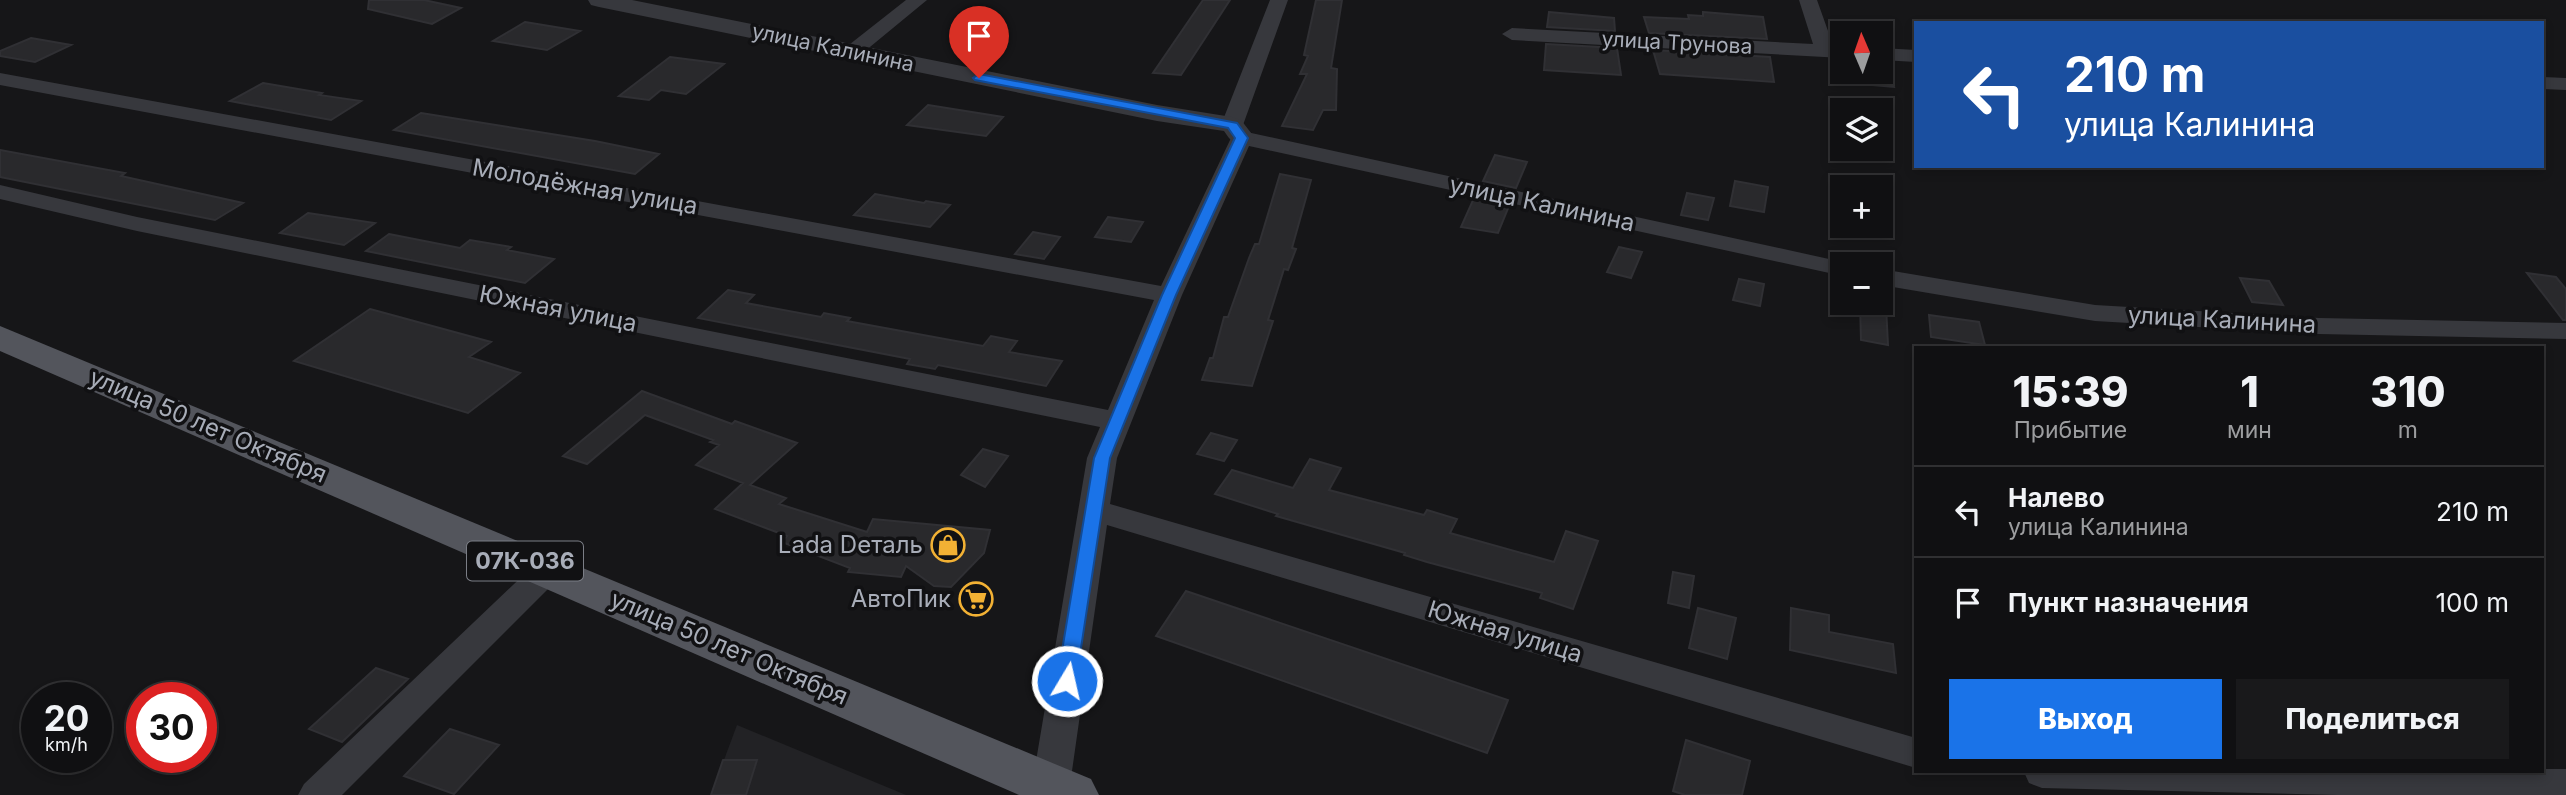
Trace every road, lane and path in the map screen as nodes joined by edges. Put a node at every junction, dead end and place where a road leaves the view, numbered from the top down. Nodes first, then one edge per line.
1 (599, 0) edge
2 (918, 0) edge
3 (1279, 0) edge
4 (1808, 0) edge
5 (1511, 34) dead end
6 (1830, 44) edge
7 (852, 52) junction
8 (1830, 52) edge
9 (1894, 55) edge
10 (1914, 56) edge
11 (0, 79) edge
12 (2544, 83) edge
13 (2566, 84) edge
14 (1237, 132) junction
15 (0, 192) edge
16 (1830, 266) edge
17 (1893, 279) edge
18 (1169, 295) junction
19 (2566, 331) edge
20 (0, 337) edge
21 (1117, 421) junction
22 (1094, 510) junction
23 (547, 570) junction
24 (1914, 753) edge
25 (2082, 773) edge
26 (2566, 785) edge
27 (1058, 792) edge
28 (317, 795) edge

1 - 7 street, улица Калинина
2 - 7 street
3 - 14 street
4 - 6 street
5 - 8 street, улица Трунова
7 - 14 street, улица Калинина
9 - 10 street
11 - 18 street, Молодёжная улица
12 - 13 street
14 - 16 street, улица Калинина
14 - 18 street
15 - 21 street, Южная улица
17 - 19 street, улица Калинина
18 - 21 street
20 - 23 main road, улица 50 лет Октября / 07К-036
21 - 22 street
22 - 24 street, Южная улица
22 - 27 street
23 - 27 main road, улица 50 лет Октября / 07К-036
23 - 28 street
25 - 26 street

